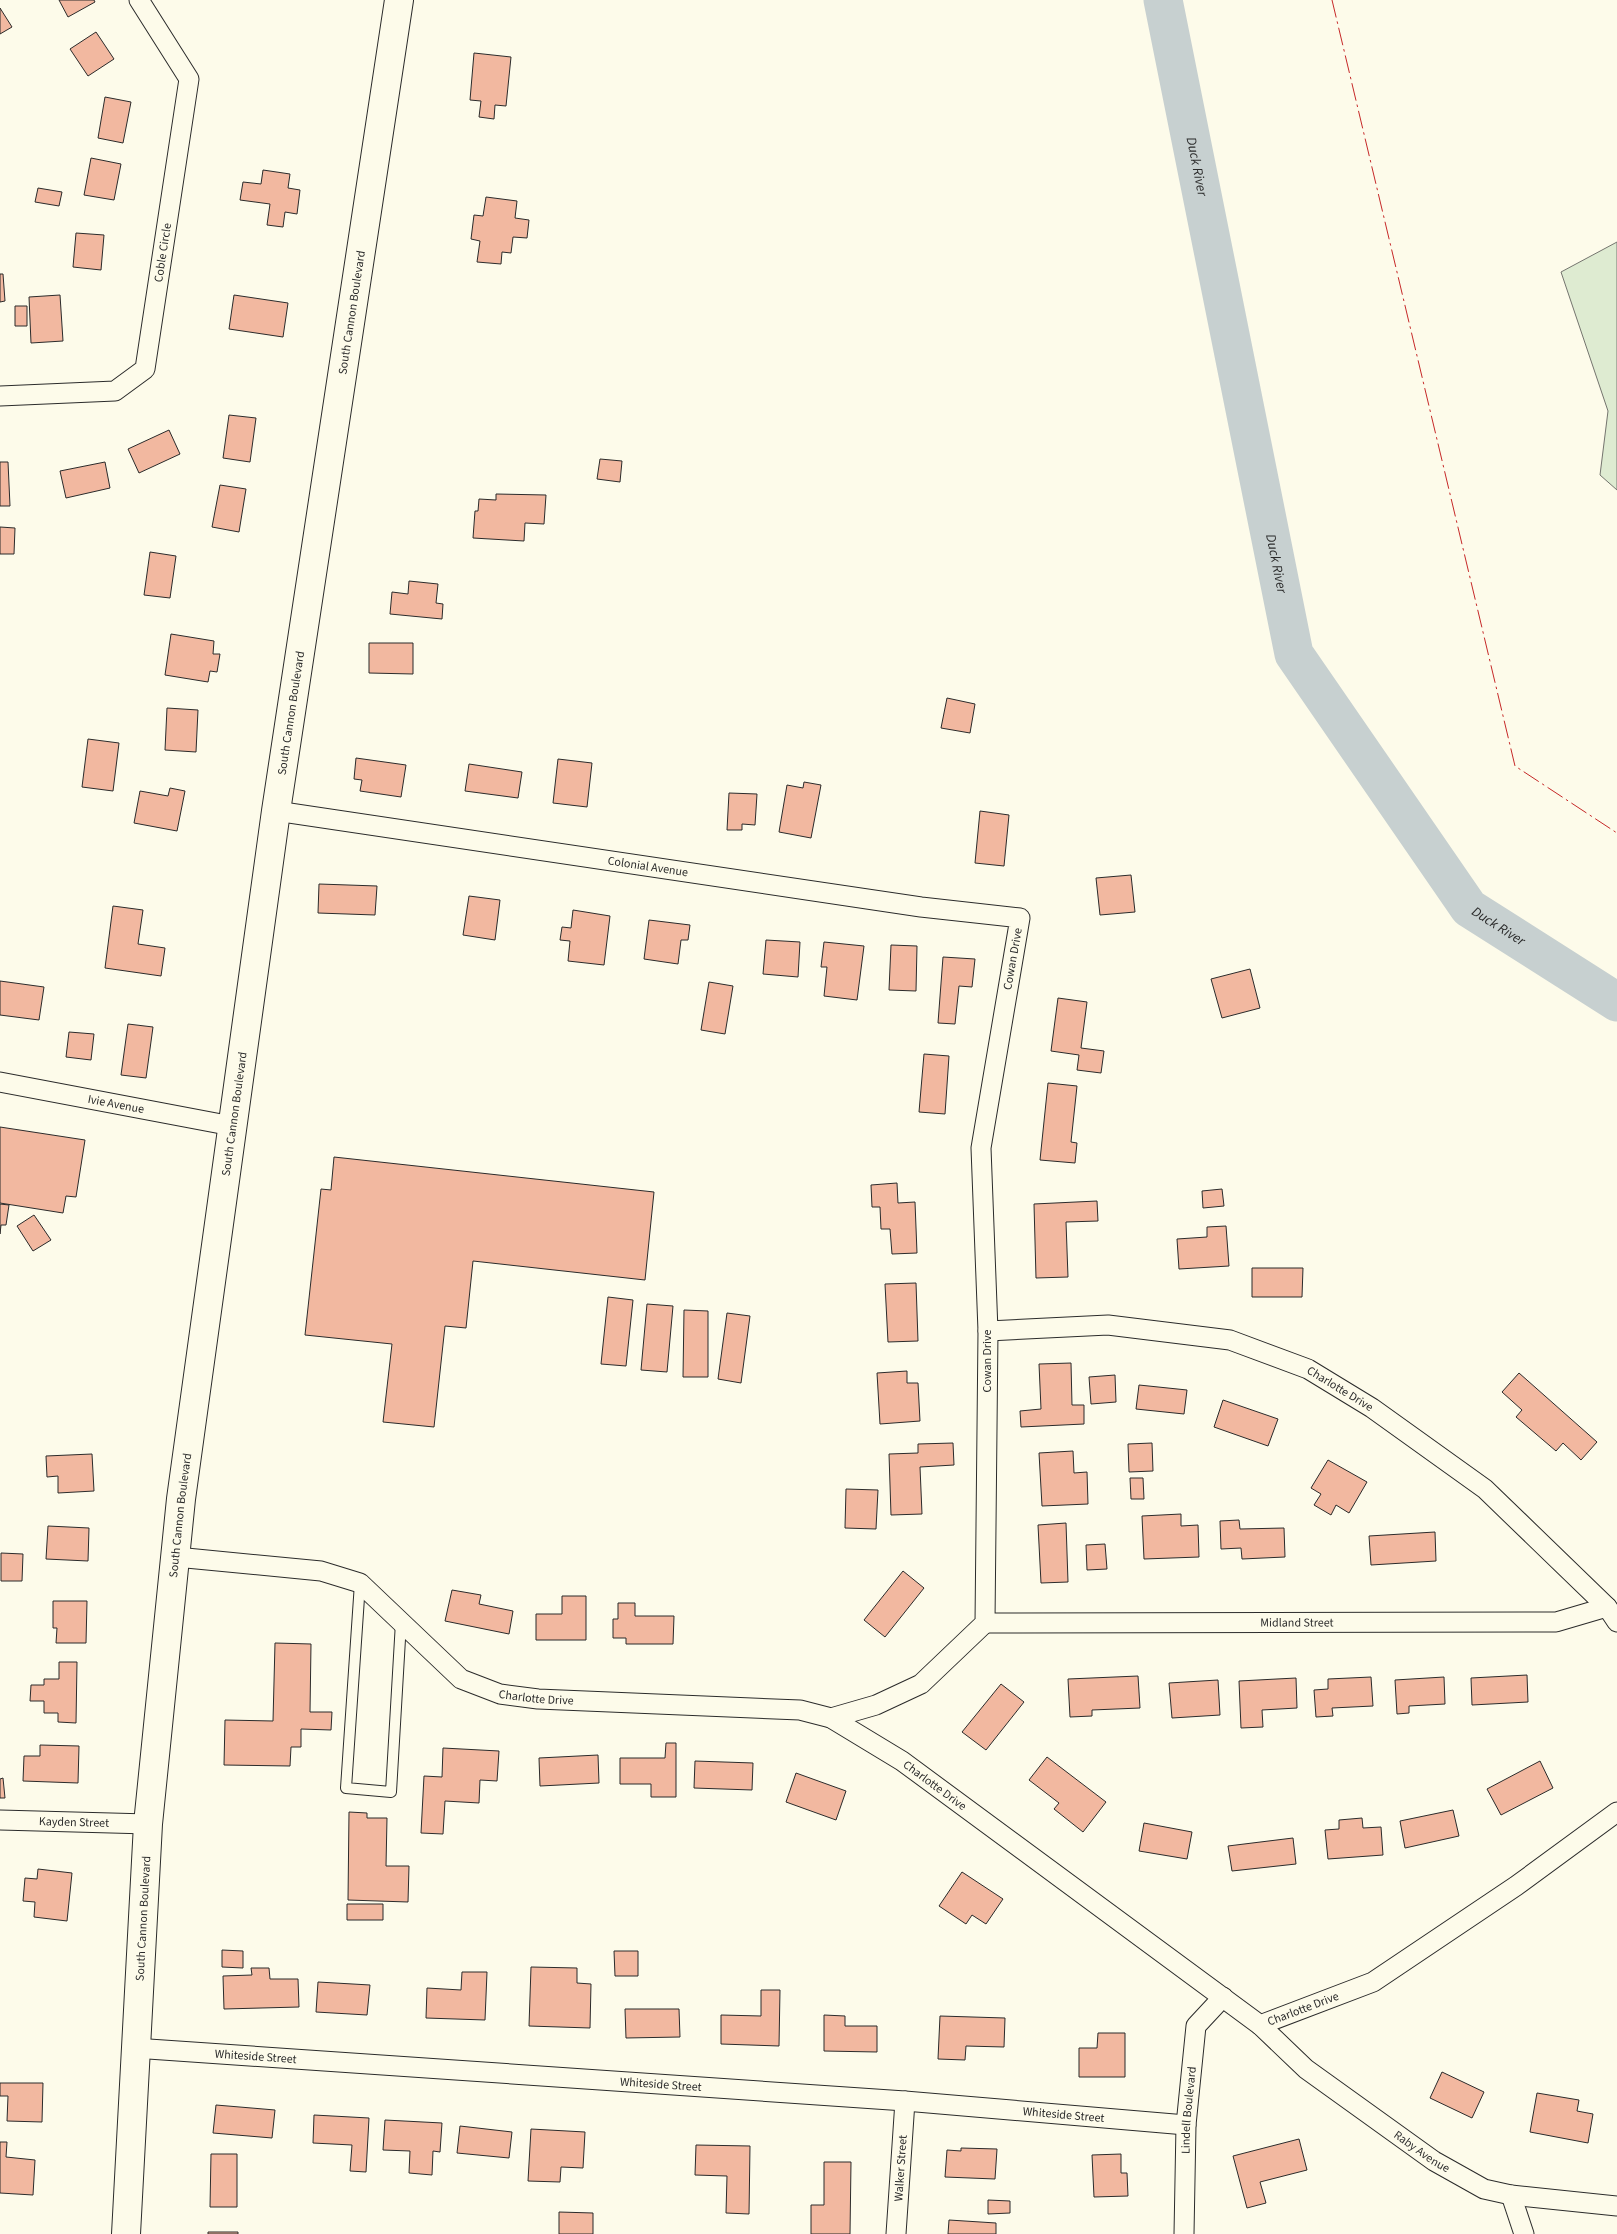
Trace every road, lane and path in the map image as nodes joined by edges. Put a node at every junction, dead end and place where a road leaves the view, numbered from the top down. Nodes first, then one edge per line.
1 (139, 0) edge
2 (399, 0) edge
3 (0, 396) edge
4 (276, 811) junction
5 (1020, 918) joint
6 (0, 1082) edge
7 (232, 1126) junction
8 (988, 1331) junction
9 (176, 1557) junction
10 (360, 1583) junction
11 (1612, 1614) edge
12 (401, 1622) junction
13 (985, 1623) junction
14 (831, 1718) junction
15 (1617, 1812) edge
16 (0, 1820) edge
17 (148, 1824) junction
18 (1222, 1997) junction
19 (1260, 2025) junction
20 (134, 2048) junction
21 (905, 2101) junction
22 (1186, 2125) junction
23 (1511, 2195) junction
24 (1617, 2206) edge
25 (126, 2234) edge
26 (896, 2234) edge
27 (1184, 2234) edge
28 (1524, 2234) edge

1 - 3 street, Coble Circle
2 - 4 highway, South Cannon Boulevard
4 - 5 street, Colonial Avenue
4 - 7 highway, South Cannon Boulevard
5 - 8 street, Cowan Drive
6 - 7 street, Ivie Avenue
7 - 9 highway, South Cannon Boulevard
8 - 11 street, Charlotte Drive
8 - 13 street, Cowan Drive
9 - 10 street, Charlotte Drive
9 - 17 highway, South Cannon Boulevard
10 - 12 street, Charlotte Drive
10 - 12 lane
11 - 13 street, Midland Street
12 - 14 street, Charlotte Drive
13 - 14 street
14 - 18 street, Charlotte Drive
15 - 19 street, Charlotte Drive
16 - 17 street, Kayden Street
17 - 20 highway, South Cannon Boulevard
18 - 19 street, Charlotte Drive
18 - 22 street, Lindell Boulevard
19 - 23 street, Raby Avenue
20 - 21 street, Whiteside Street
20 - 25 highway, South Cannon Boulevard
21 - 22 street, Whiteside Street
21 - 26 street, Walker Street
22 - 27 street, Lindell Boulevard
23 - 24 street, Raby Avenue
23 - 28 street

